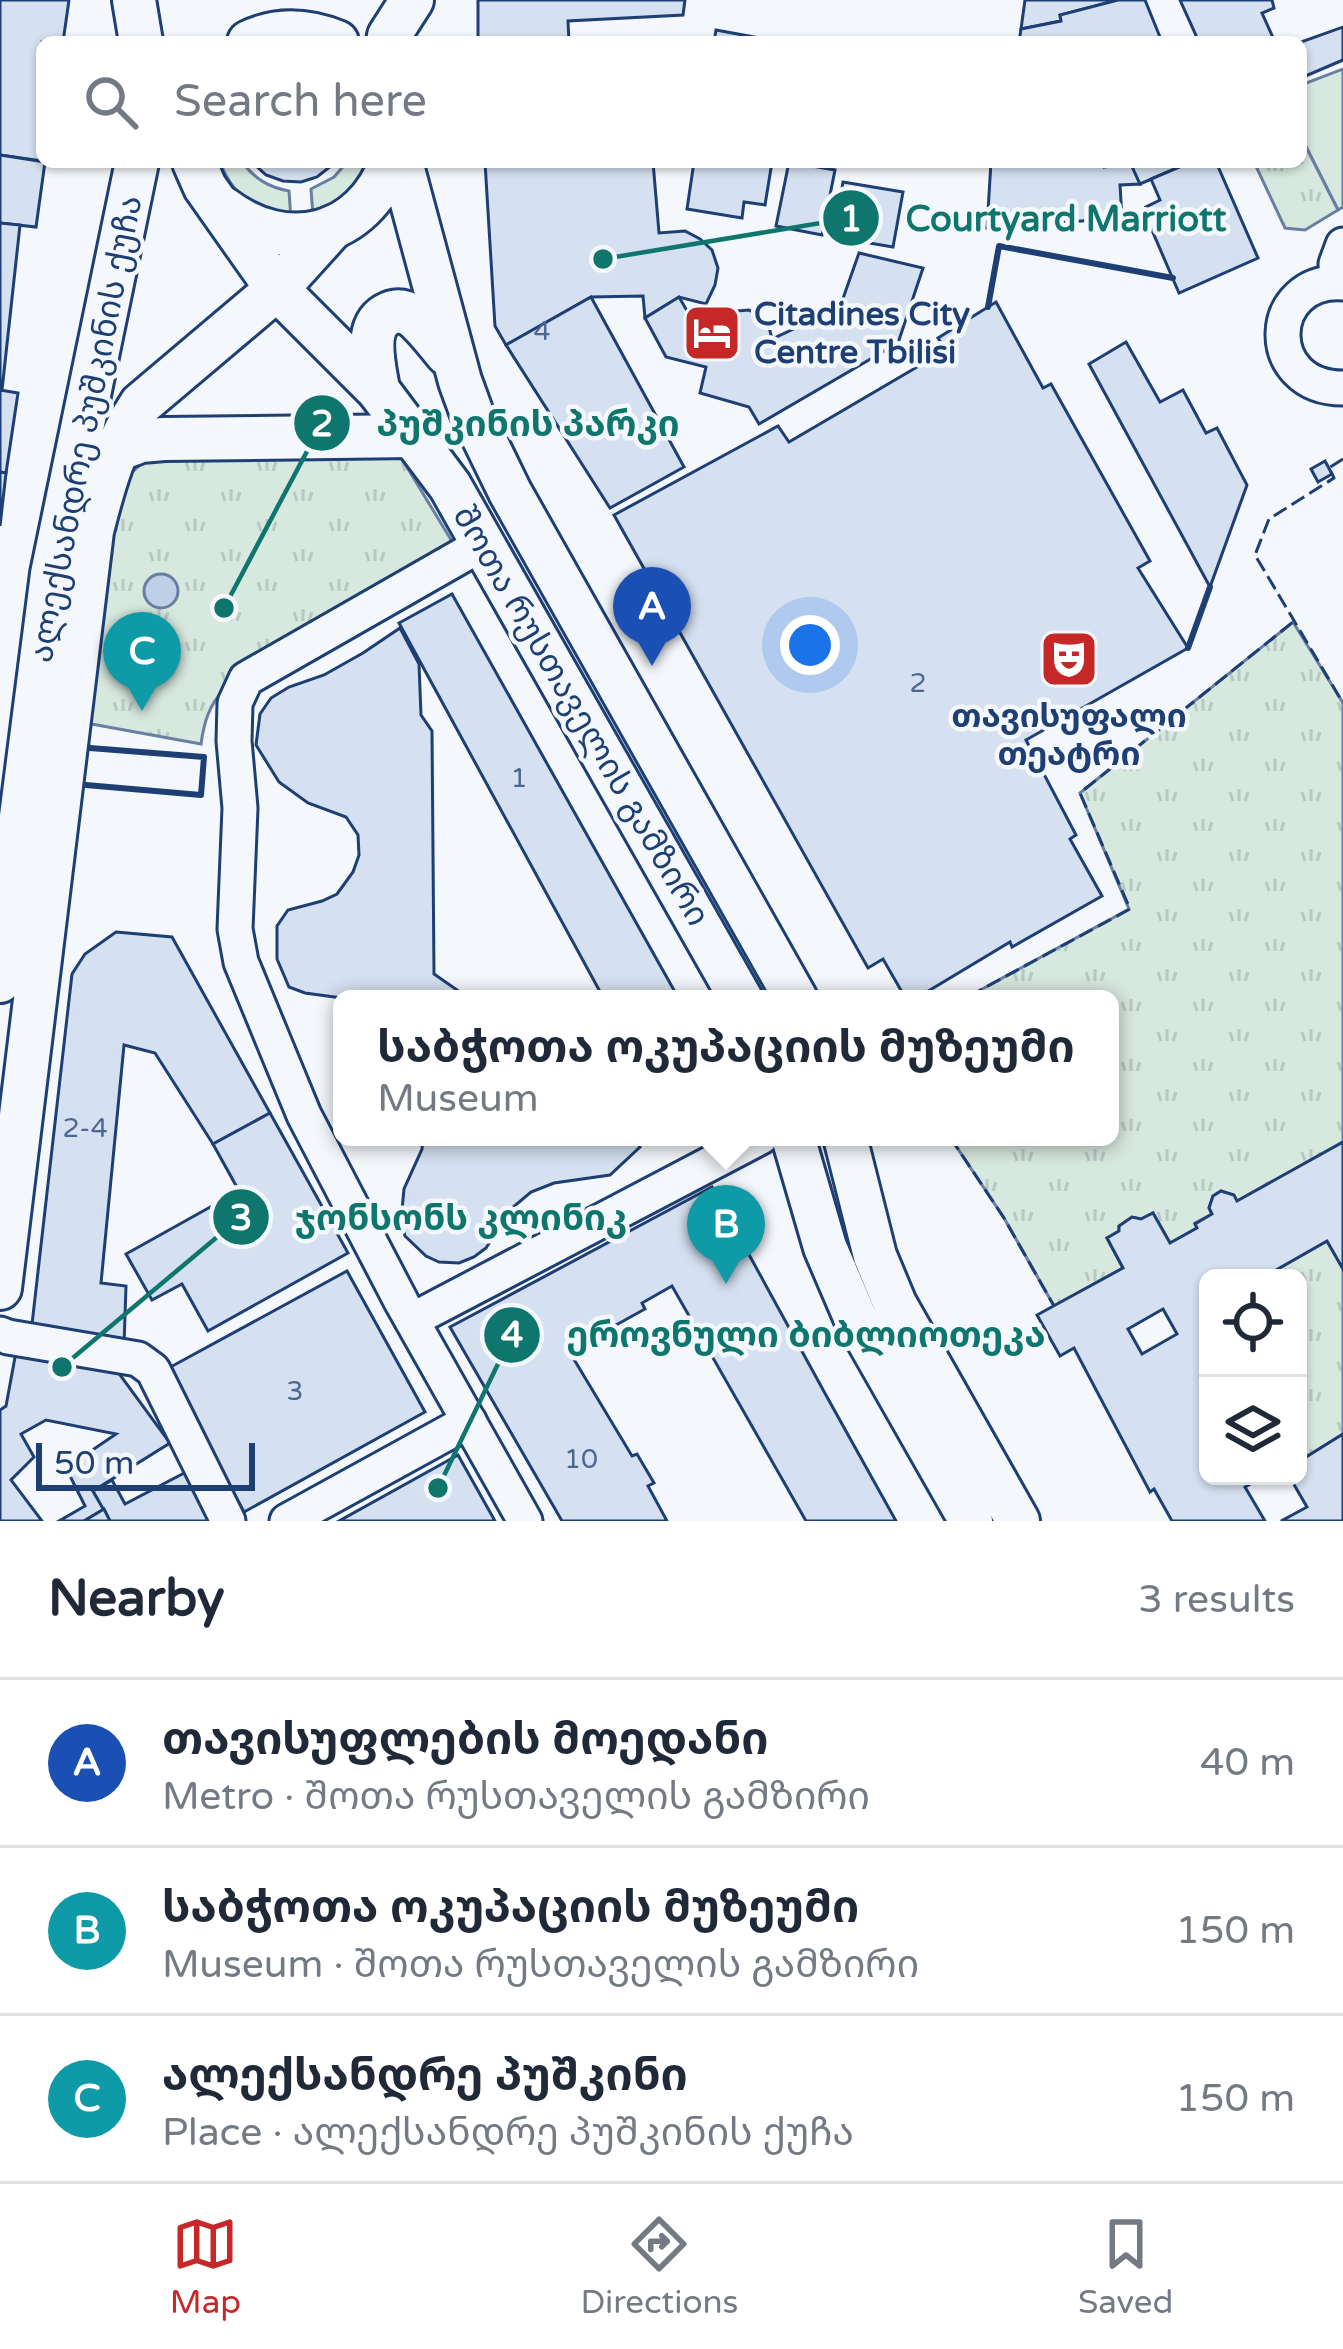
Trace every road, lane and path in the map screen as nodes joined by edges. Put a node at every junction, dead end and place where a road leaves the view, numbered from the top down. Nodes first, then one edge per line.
1 (412, 0) edge
2 (271, 36) edge
3 (318, 36) edge
4 (389, 36) edge
5 (136, 168) edge
6 (197, 168) edge
7 (388, 168) edge
8 (403, 168) edge
9 (222, 208) junction
10 (333, 227) junction
11 (1343, 244) edge
12 (1340, 282) edge
13 (277, 289) junction
14 (454, 362) junction
15 (1343, 388) edge
16 (378, 390) junction
17 (415, 436) junction
18 (118, 449) junction
19 (484, 544) junction
20 (0, 981) edge
21 (736, 990) edge
22 (791, 990) edge
23 (744, 1146) edge
24 (796, 1146) edge
25 (847, 1146) edge
26 (0, 1288) edge
27 (412, 1320) junction
28 (0, 1334) edge
29 (469, 1421) junction
30 (228, 1521) edge
31 (287, 1521) edge
32 (525, 1521) edge
33 (971, 1521) edge
34 (1018, 1521) edge

1 - 4 main road
2 - 3 main road
5 - 20 main road, ალექსანდრე პუშკინის ქუჩა
6 - 9 main road, შოთა რუსთაველის გამზირი
7 - 10 main road, ალექსანდრე პუშკინის ქუჩა
8 - 14 main road, შოთა რუსთაველის გამზირი
9 - 10 main road
9 - 13 main road, შოთა რუსთაველის გამზირი
10 - 13 main road, ალექსანდრე პუშკინის ქუჩა
11 - 12 street
12 - 15 street
13 - 16 main road, შოთა რუსთაველის გამზირი
13 - 18 main road, ალექსანდრე პუშკინის ქუჩა
14 - 16 main road
14 - 22 main road, შოთა რუსთაველის გამზირი
16 - 17 main road, შოთა რუსთაველის გამზირი
17 - 18 main road
17 - 19 main road, შოთა რუსთაველის გამზირი
18 - 26 main road, ალექსანდრე პუშკინის ქუჩა
19 - 21 main road, შოთა რუსთაველის გამზირი
19 - 27 street
23 - 27 street
24 - 33 main road
25 - 34 main road
27 - 29 street
28 - 30 street
29 - 31 street
29 - 32 street

